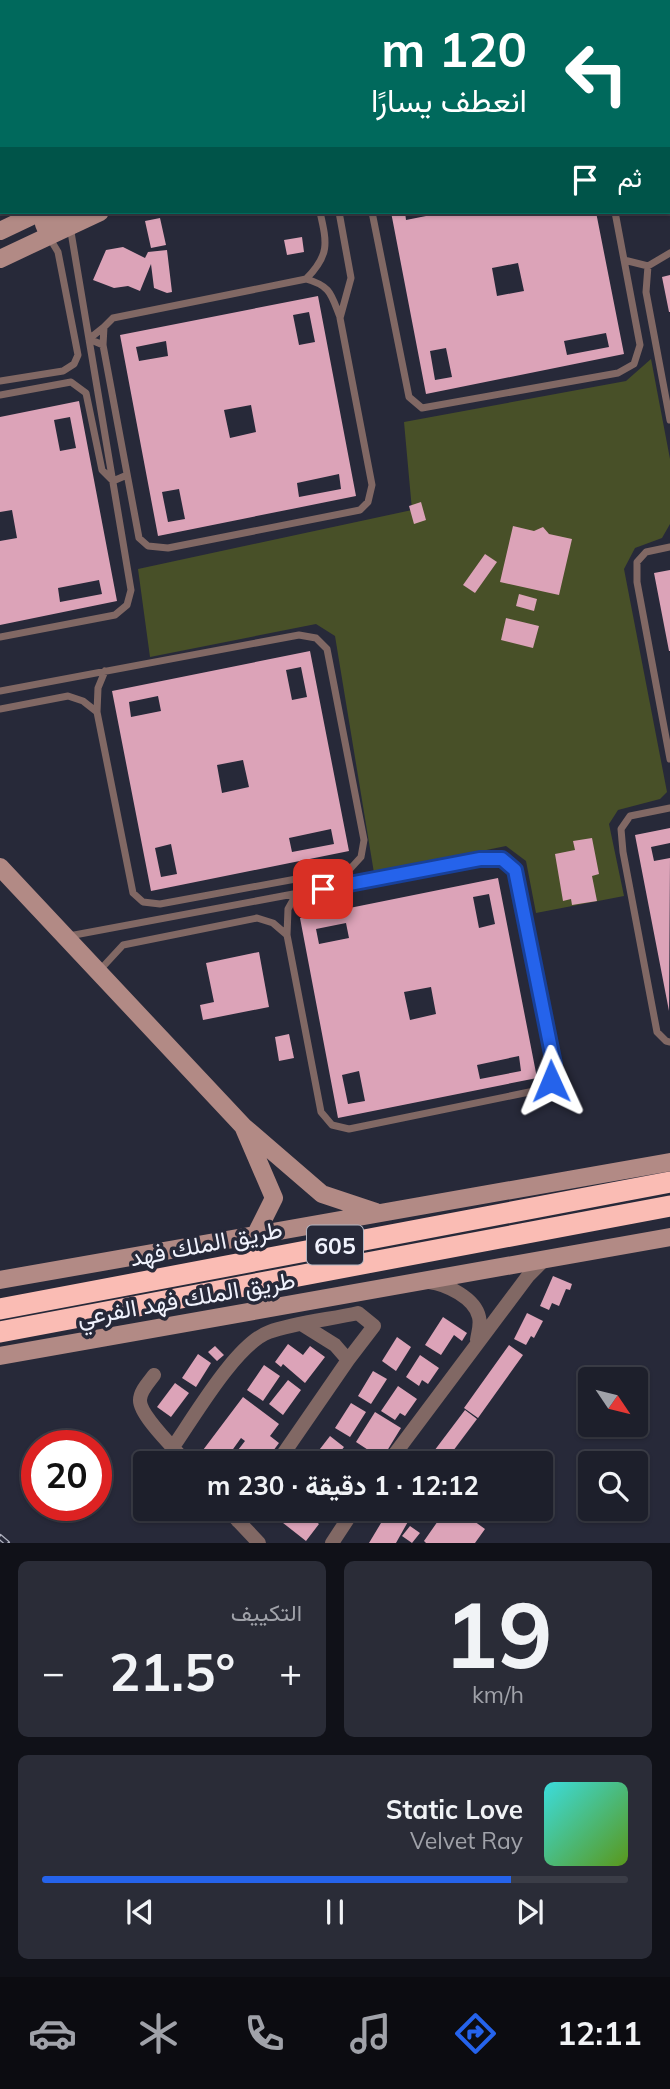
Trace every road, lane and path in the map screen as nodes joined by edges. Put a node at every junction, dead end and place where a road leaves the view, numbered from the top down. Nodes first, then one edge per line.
1 (34, 214) edge
2 (90, 214) edge
3 (320, 214) edge
4 (339, 214) edge
5 (372, 214) edge
6 (615, 214) edge
7 (66, 219) edge
8 (0, 231) edge
9 (49, 236) junction
10 (670, 253) edge
11 (0, 259) edge
12 (624, 260) junction
13 (648, 266) junction
14 (306, 279) junction
15 (340, 317) junction
16 (104, 327) junction
17 (103, 345) junction
18 (0, 381) edge
19 (0, 396) edge
20 (670, 420) edge
21 (127, 475) junction
22 (113, 481) junction
23 (670, 547) edge
24 (0, 637) edge
25 (105, 671) junction
26 (0, 691) edge
27 (0, 709) edge
28 (97, 712) junction
29 (670, 759) edge
30 (670, 808) edge
31 (0, 867) edge
32 (297, 894) junction
33 (287, 935) junction
34 (65, 936) junction
35 (98, 972) junction
36 (670, 1042) edge
37 (243, 1126) junction
38 (670, 1162) edge
39 (670, 1182) edge
40 (670, 1206) edge
41 (379, 1213) junction
42 (256, 1234) junction
43 (670, 1237) edge
44 (544, 1260) junction
45 (0, 1280) edge
46 (423, 1282) junction
47 (0, 1309) edge
48 (303, 1325) junction
49 (0, 1332) edge
50 (476, 1345) junction
51 (0, 1356) edge
52 (348, 1360) junction
53 (154, 1375) dead end
54 (173, 1447) junction
55 (176, 1451) edge
56 (285, 1451) edge
57 (397, 1451) edge
58 (246, 1521) edge
59 (346, 1521) edge
60 (259, 1543) edge
61 (332, 1543) edge

1 - 8 main road
2 - 7 main road
3 - 14 lane
4 - 15 lane
5 - 12 lane
6 - 12 lane
7 - 9 main road
7 - 22 lane
9 - 11 main road
9 - 18 lane
10 - 13 lane
12 - 13 lane
13 - 20 lane
14 - 15 lane
14 - 16 lane
15 - 21 lane
16 - 17 lane
16 - 17 lane
17 - 21 lane
19 - 22 lane
21 - 22 lane
22 - 24 lane
23 - 29 lane
25 - 26 lane
25 - 28 lane
25 - 28 lane
27 - 28 lane
30 - 36 lane
31 - 34 main road
32 - 33 lane
32 - 33 lane
32 - 34 lane
33 - 35 lane
34 - 35 main road
35 - 37 main road
37 - 41 main road
37 - 42 main road
38 - 41 main road, طريق الملك فهد الفرعي
39 - 47 highway, طريق الملك فهد / 605
40 - 49 highway, طريق الملك فهد / 605
41 - 42 main road, طريق الملك فهد الفرعي
42 - 45 main road, طريق الملك فهد الفرعي
43 - 44 main road, طريق الملك فهد الفرعي
44 - 46 main road, طريق الملك فهد الفرعي
44 - 50 street
46 - 50 street
46 - 51 main road, طريق الملك فهد الفرعي
48 - 52 street
48 - 52 street
48 - 54 street
50 - 57 street
52 - 56 street
53 - 54 street
54 - 55 street
58 - 60 street
59 - 61 street

